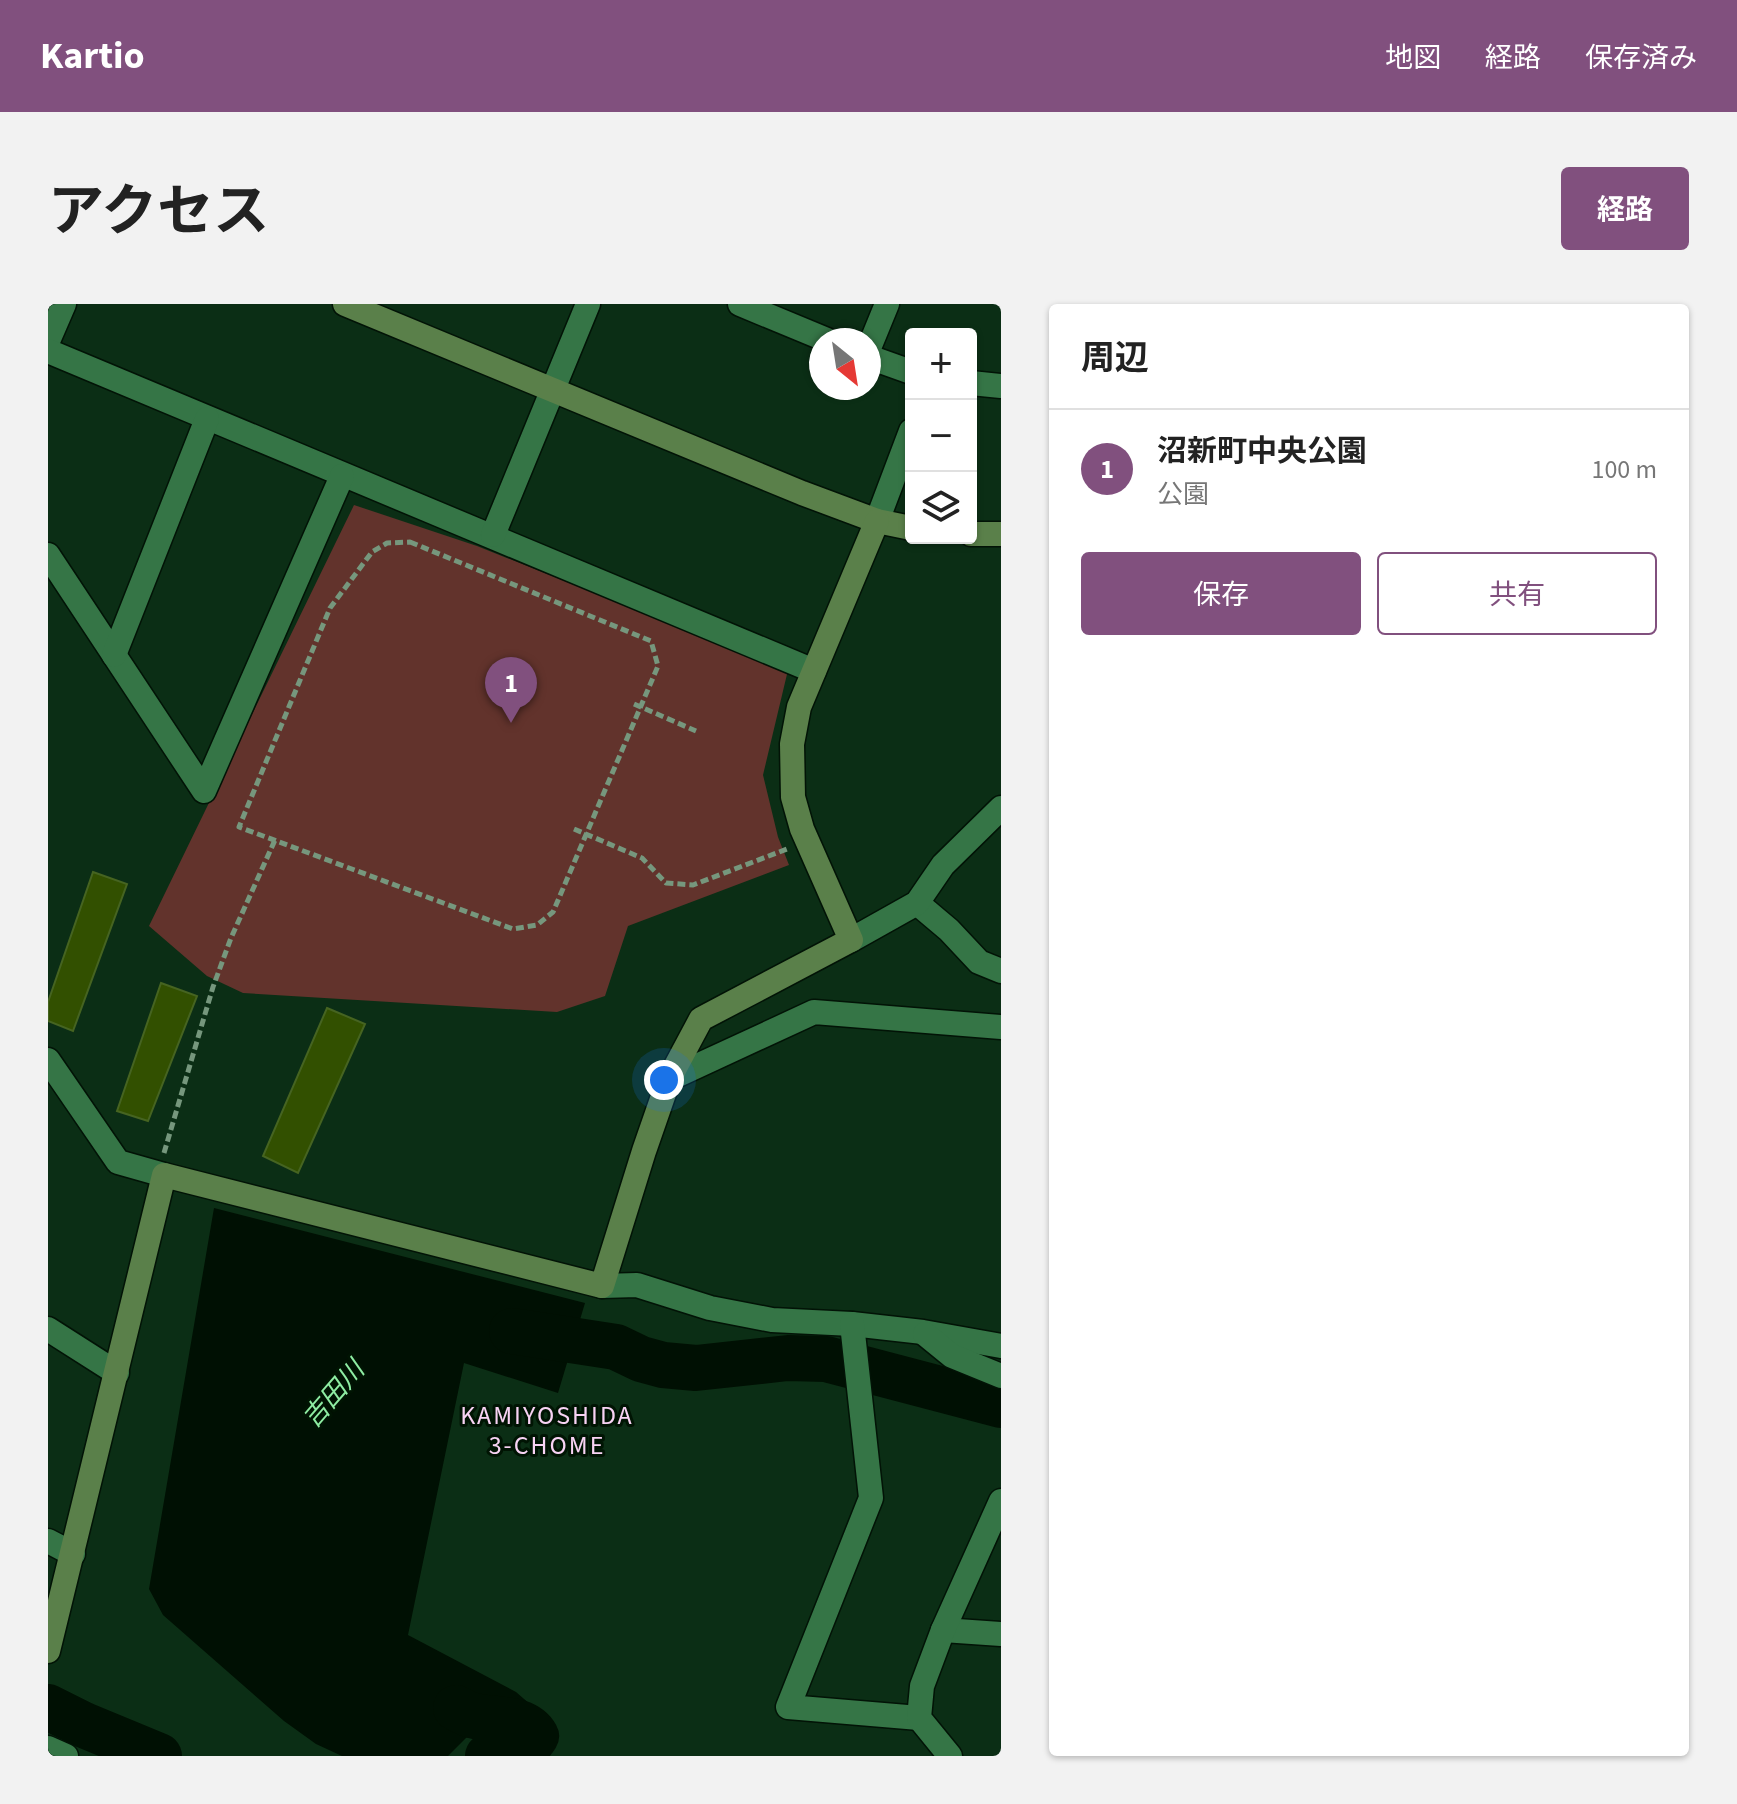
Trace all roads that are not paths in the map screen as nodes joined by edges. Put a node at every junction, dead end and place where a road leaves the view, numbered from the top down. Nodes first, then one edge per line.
1 (64, 304) edge
2 (345, 304) edge
3 (588, 304) edge
4 (740, 304) edge
5 (887, 304) edge
6 (877, 328) edge
7 (809, 333) edge
8 (48, 341) edge
9 (48, 351) edge
10 (881, 361) edge
11 (905, 370) edge
12 (977, 384) edge
13 (1001, 386) edge
14 (552, 390) junction
15 (207, 419) junction
16 (905, 447) edge
17 (342, 476) junction
18 (877, 521) junction
19 (905, 527) edge
20 (977, 534) edge
21 (1001, 534) edge
22 (493, 535) junction
23 (48, 555) edge
24 (114, 655) junction
25 (814, 671) junction
26 (1001, 808) edge
27 (917, 903) junction
28 (851, 940) junction
29 (1001, 971) edge
30 (1001, 1027) edge
31 (48, 1060) edge
32 (669, 1079) junction
33 (163, 1166) junction
34 (602, 1286) junction
35 (852, 1324) junction
36 (48, 1329) edge
37 (923, 1332) junction
38 (1001, 1346) edge
39 (117, 1373) junction
40 (1001, 1376) edge
41 (1001, 1501) edge
42 (48, 1541) edge
43 (73, 1554) junction
44 (943, 1630) junction
45 (1001, 1634) edge
46 (48, 1651) edge
47 (919, 1718) junction
48 (48, 1748) edge
49 (66, 1756) edge
50 (950, 1756) edge

1 - 8 street
2 - 14 street
3 - 14 street
4 - 7 street
5 - 6 street
9 - 15 street
10 - 11 street
12 - 13 street
14 - 18 street
14 - 22 street
15 - 17 street
15 - 24 street
16 - 18 street
17 - 22 street
17 - 24 street
18 - 19 street
18 - 25 street
20 - 21 street
22 - 25 street
23 - 24 street
25 - 28 street
26 - 27 street
27 - 28 street
27 - 29 street
28 - 32 street
30 - 32 street
31 - 33 street
32 - 34 street
33 - 34 street
33 - 39 street
34 - 35 street
35 - 37 street
35 - 47 street
36 - 39 street
37 - 38 street
37 - 40 street
39 - 43 street
41 - 44 street
42 - 43 street
43 - 46 street
44 - 45 street
44 - 47 street
47 - 50 street
48 - 49 street

